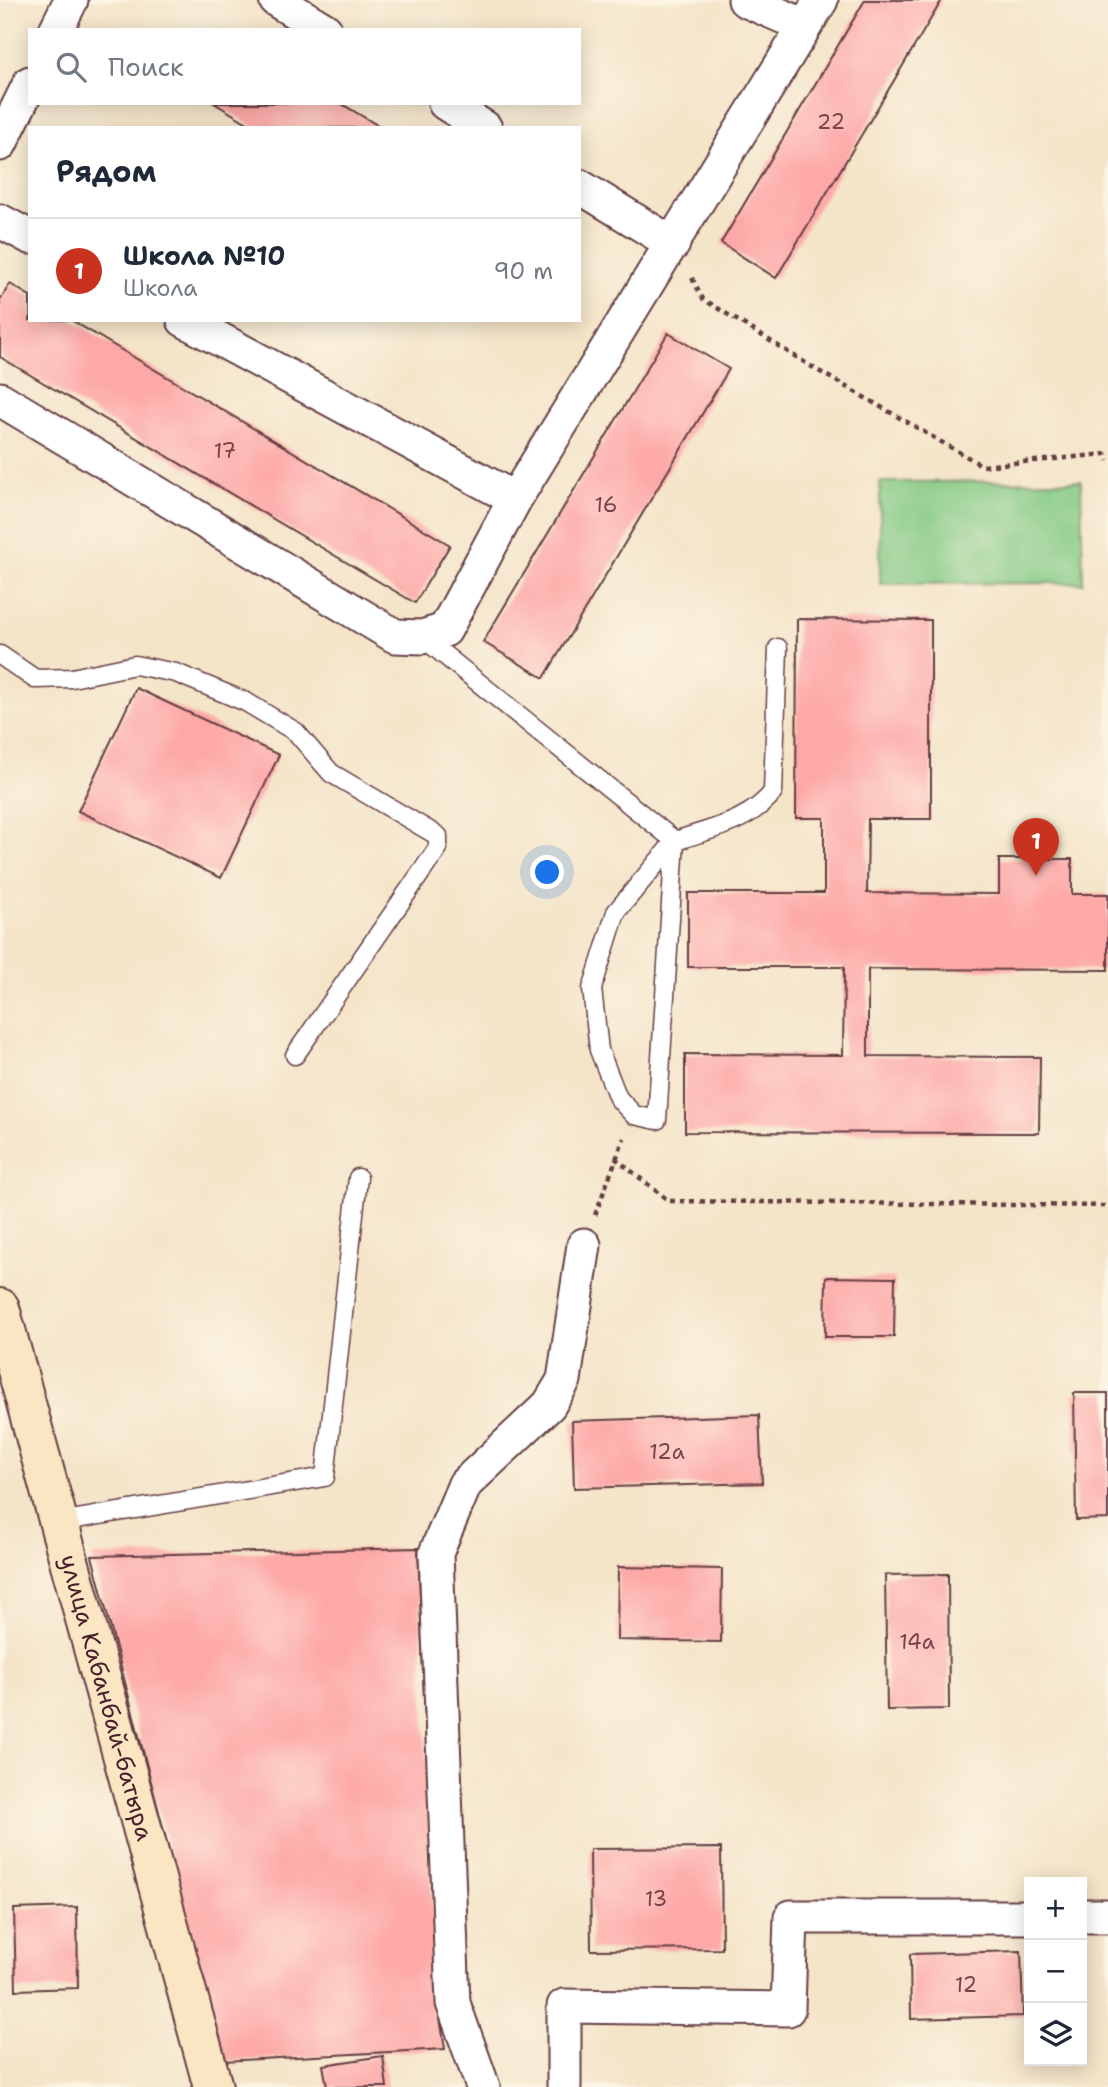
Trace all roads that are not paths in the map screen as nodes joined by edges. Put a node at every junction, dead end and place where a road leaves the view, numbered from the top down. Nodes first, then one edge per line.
1 (71, 0) edge
2 (276, 0) edge
3 (745, 0) edge
4 (813, 13) edge
5 (57, 28) edge
6 (322, 28) edge
7 (28, 87) edge
8 (448, 105) edge
9 (482, 126) edge
10 (0, 144) edge
11 (581, 187) edge
12 (0, 221) edge
13 (28, 236) edge
14 (673, 244) junction
15 (188, 322) edge
16 (0, 399) edge
17 (515, 499) junction
18 (422, 637) junction
19 (778, 648) dead end
20 (0, 655) edge
21 (675, 841) junction
22 (295, 1055) dead end
23 (358, 1178) dead end
24 (584, 1245) road end
25 (0, 1308) edge
26 (59, 1522) junction
27 (1087, 1916) edge
28 (1108, 1916) edge
29 (1024, 1917) edge
30 (213, 2087) edge
31 (482, 2087) edge
32 (564, 2087) edge

1 - 5 street
2 - 6 street
3 - 4 street
4 - 14 street
7 - 10 street
8 - 9 street
11 - 14 street
12 - 13 street
14 - 17 street
15 - 17 street
16 - 18 street
17 - 18 street
18 - 21 lane
19 - 21 lane
20 - 22 lane
21 - 21 lane
23 - 26 lane
24 - 31 street
25 - 26 main road, улица Кабанбай-батыра
26 - 30 main road, улица Кабанбай-батыра
27 - 28 street
29 - 32 street

